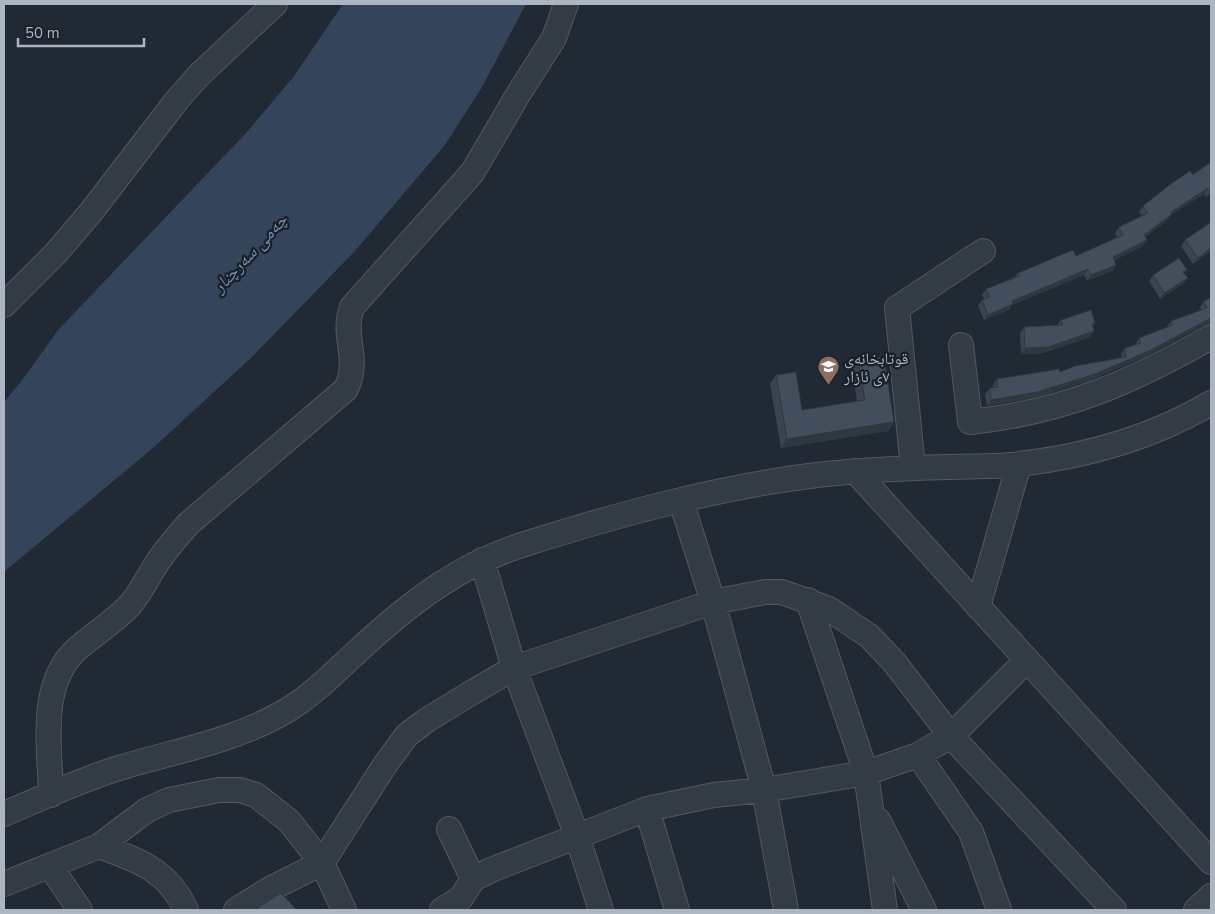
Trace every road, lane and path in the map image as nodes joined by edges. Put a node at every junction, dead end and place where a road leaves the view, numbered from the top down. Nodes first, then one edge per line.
1 (275, 4) edge
2 (566, 4) edge
3 (983, 251) dead end
4 (4, 305) edge
5 (1211, 337) edge
6 (961, 345) dead end
7 (1211, 404) edge
8 (1019, 464) junction
9 (913, 468) junction
10 (855, 471) junction
11 (682, 501) junction
12 (482, 560) junction
13 (808, 600) junction
14 (713, 602) junction
15 (978, 607) junction
16 (1027, 660) junction
17 (514, 668) junction
18 (951, 736) junction
19 (918, 755) junction
20 (866, 773) junction
21 (764, 790) junction
22 (51, 794) junction
23 (869, 803) junction
24 (647, 809) junction
25 (4, 814) edge
26 (450, 829) dead end
27 (577, 836) junction
28 (99, 846) junction
29 (1211, 862) edge
30 (322, 863) junction
31 (50, 866) junction
32 (472, 879) junction
33 (4, 884) edge
34 (1211, 896) edge
35 (80, 910) edge
36 (186, 910) edge
37 (236, 910) edge
38 (344, 910) edge
39 (442, 910) edge
40 (601, 910) edge
41 (678, 910) edge
42 (786, 910) edge
43 (884, 910) edge
44 (924, 910) edge
45 (999, 910) edge
46 (1114, 910) edge
47 (1196, 910) edge

1 - 4 street
2 - 22 street
3 - 9 street
5 - 6 street
7 - 8 street
8 - 9 street
8 - 15 street
9 - 10 street
10 - 11 street
10 - 15 street
11 - 12 street
11 - 14 street
12 - 17 street
12 - 22 street
13 - 14 street
13 - 18 street
13 - 20 street
14 - 17 street
14 - 21 street
15 - 16 street
16 - 18 street
16 - 29 street
17 - 27 street
17 - 30 street
18 - 19 street
18 - 46 street
19 - 20 street
19 - 45 street
20 - 21 street
20 - 23 street
21 - 24 street
21 - 42 street
22 - 25 street
23 - 43 street
23 - 44 street
24 - 27 street
24 - 41 street
26 - 32 street
27 - 32 street
27 - 40 street
28 - 30 street
28 - 31 street
28 - 36 street
30 - 37 street
30 - 38 street
31 - 33 street
31 - 35 street
32 - 39 street
34 - 47 street

